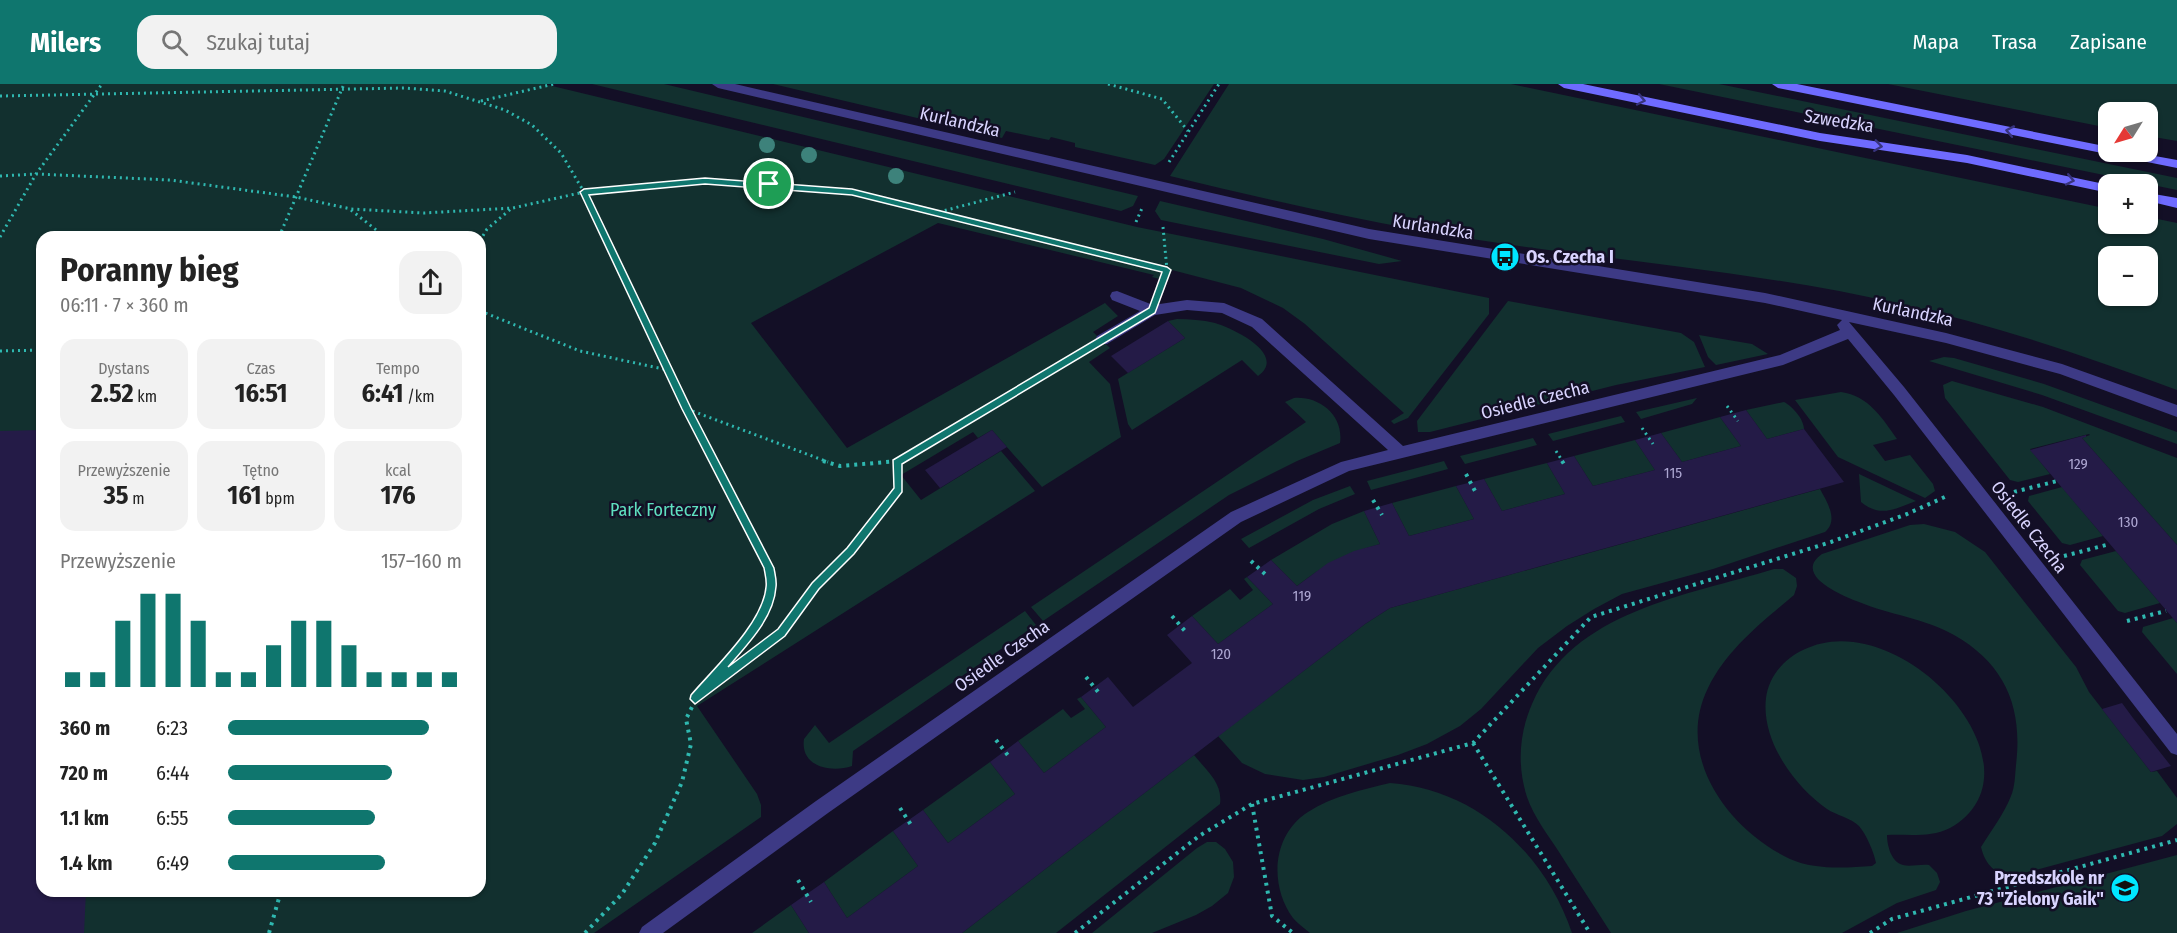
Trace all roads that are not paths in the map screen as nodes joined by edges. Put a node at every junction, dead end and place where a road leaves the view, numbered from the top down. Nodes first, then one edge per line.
1 (718, 84) edge
2 (1564, 84) edge
3 (1778, 84) edge
4 (2098, 148) edge
5 (2158, 160) edge
6 (2177, 164) edge
7 (2098, 187) edge
8 (2158, 199) edge
9 (2177, 203) edge
10 (1117, 296) dead end
11 (1152, 310) junction
12 (1834, 313) junction
13 (1850, 332) junction
14 (1102, 340) road end
15 (2177, 411) edge
16 (1401, 453) junction
17 (2177, 747) edge
18 (648, 933) edge

1 - 12 street, Kurlandzka
2 -> 7 street, Szwedzka
4 -> 3 street, Szwedzka
5 - 6 street, Szwedzka
8 - 9 street
10 - 11 street
11 - 14 street
11 - 16 street
12 - 13 street, Osiedle Czecha
12 - 15 street, Kurlandzka
13 - 16 street, Osiedle Czecha
13 - 17 street, Osiedle Czecha
16 - 18 street, Osiedle Czecha

